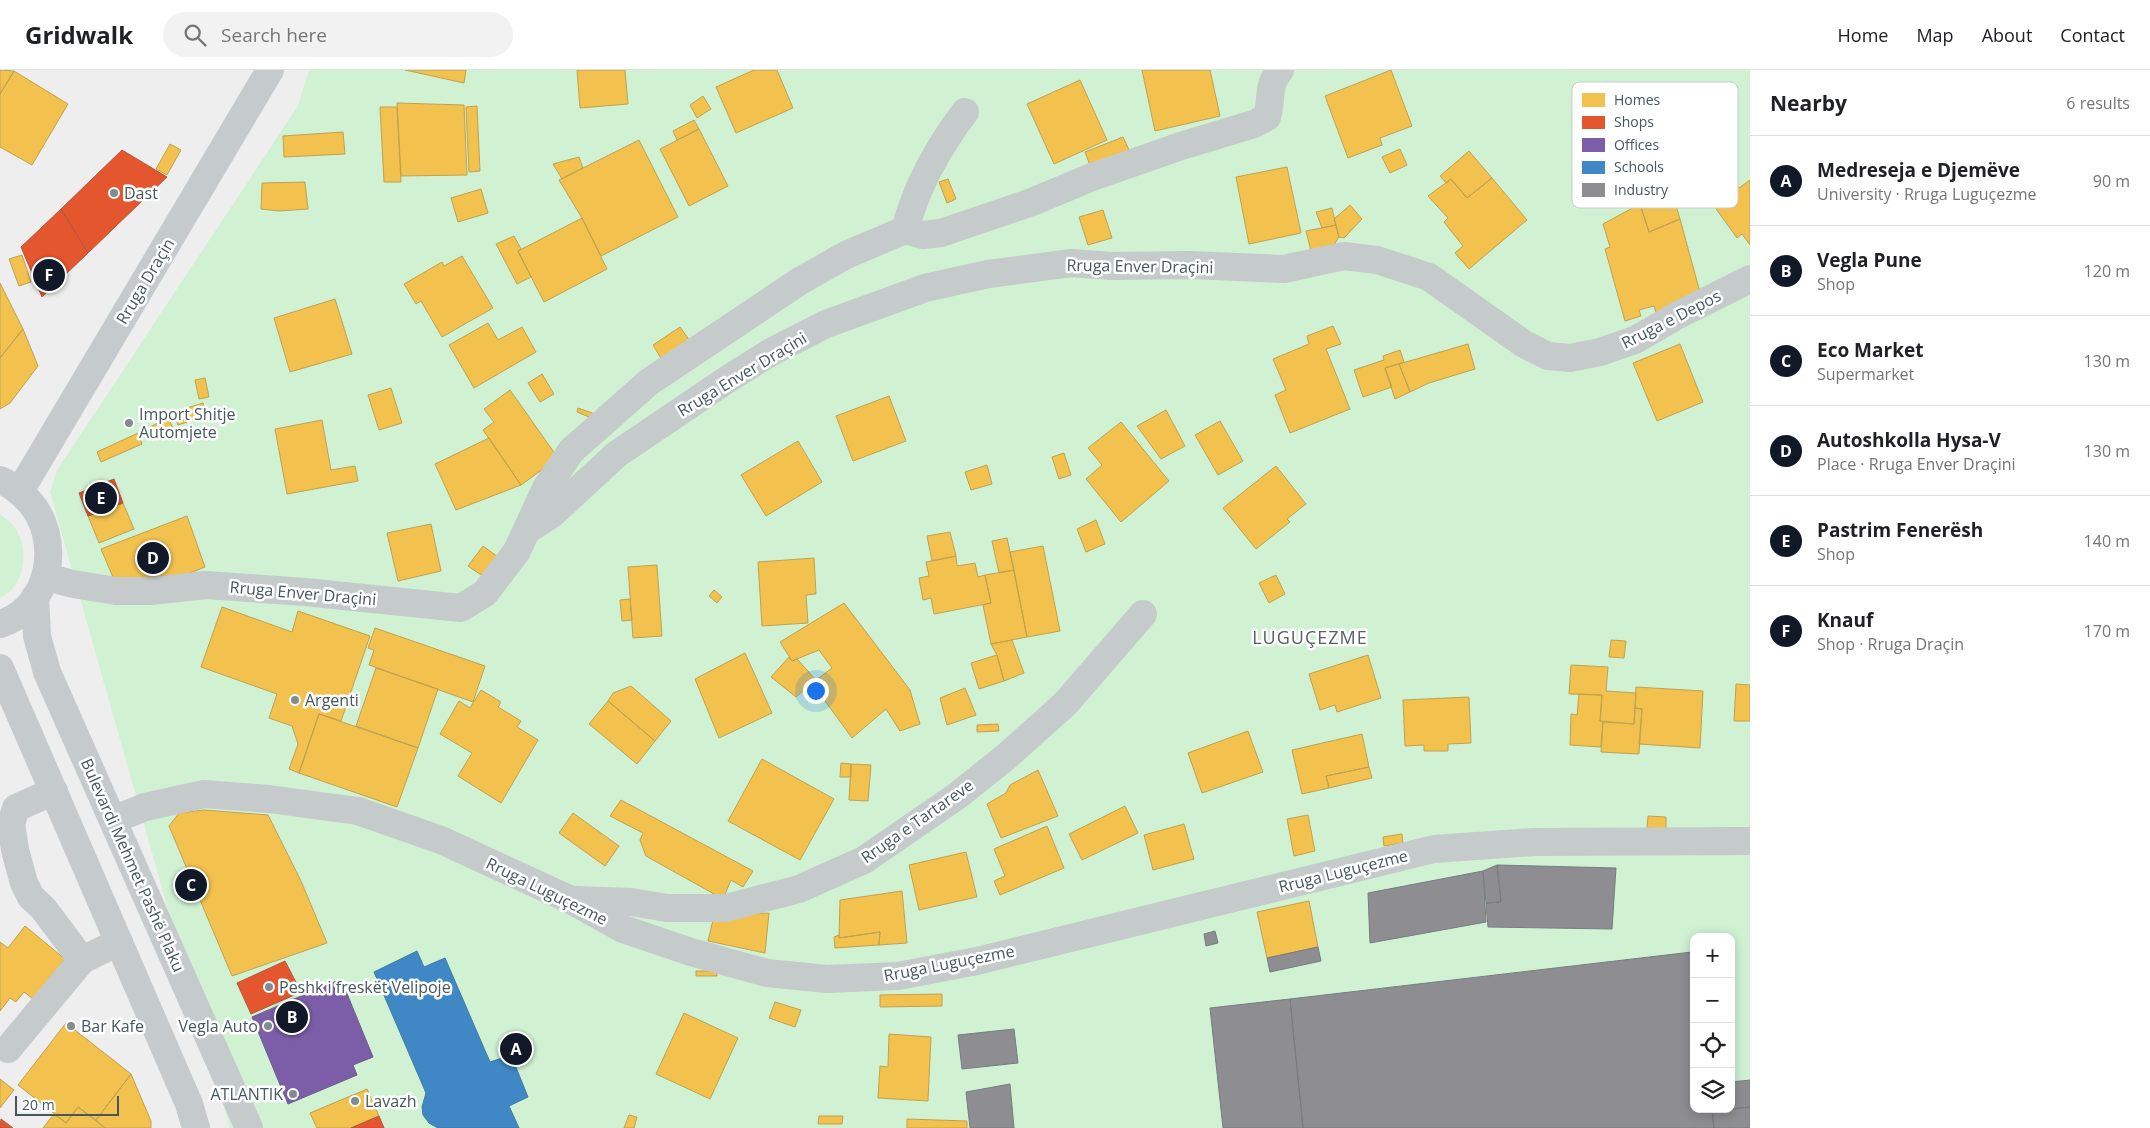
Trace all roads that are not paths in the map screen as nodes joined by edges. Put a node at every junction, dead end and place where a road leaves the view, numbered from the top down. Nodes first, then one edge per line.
1 (270, 70) edge
2 (1280, 70) edge
3 (966, 112) dead end
4 (905, 230) junction
5 (1750, 279) edge
6 (1484, 314) joint
7 (10, 486) edge
8 (525, 532) junction
9 (40, 587) junction
10 (1144, 614) dead end
11 (0, 624) edge
12 (0, 668) edge
13 (54, 791) junction
14 (113, 820) junction
15 (1750, 841) edge
16 (571, 900) junction
17 (119, 942) junction
18 (82, 960) junction
19 (8, 1049) dead end
20 (196, 1128) edge
21 (249, 1128) edge

1 - 7 main road, Rruga Draçin
2 - 4 street
3 - 4 street
4 - 8 street, Rruga Enver Draçini
5 - 6 street, Rruga e Depos
6 - 8 street, Rruga Enver Draçini
7 - 9 main road, Bulevardi Mehmet Pashë Plaku
8 - 9 street, Rruga Enver Draçini
9 - 11 main road
9 - 14 main road, Bulevardi Mehmet Pashë Plaku
10 - 16 street, Rruga e Tartareve
12 - 13 main road
13 - 17 main road
13 - 18 street
14 - 16 street, Rruga Luguçezme
14 - 21 main road, Bulevardi Mehmet Pashë Plaku
15 - 16 street, Rruga Luguçezme
17 - 18 street
17 - 20 main road
18 - 19 street

